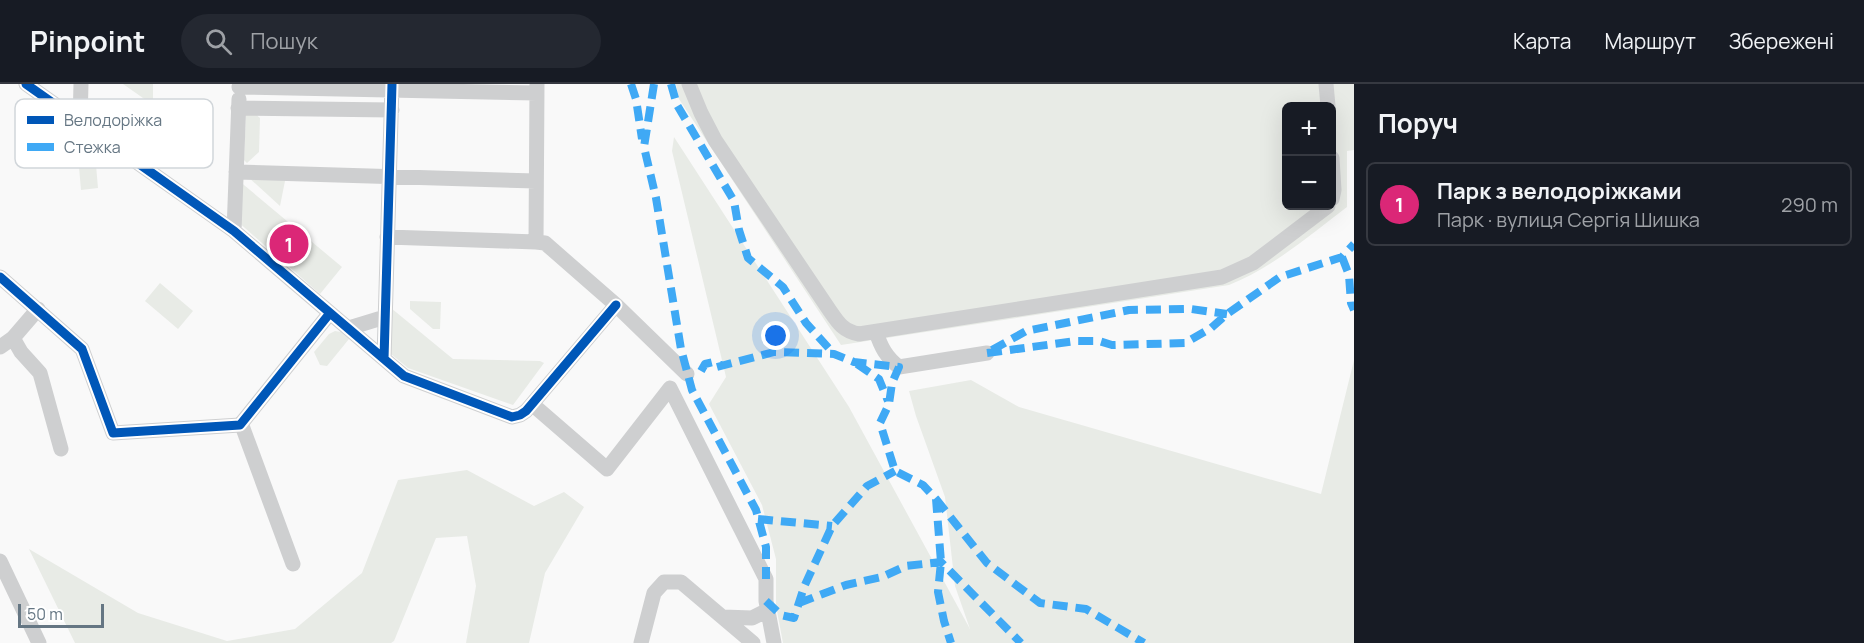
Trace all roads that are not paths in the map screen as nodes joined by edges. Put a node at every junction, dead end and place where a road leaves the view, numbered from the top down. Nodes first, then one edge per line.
1 (26, 84) edge
2 (81, 84) edge
3 (1326, 84) edge
4 (239, 85) edge
5 (392, 86) edge
6 (692, 86) edge
7 (537, 89) edge
8 (47, 99) edge
9 (81, 99) edge
10 (1328, 102) edge
11 (238, 108) junction
12 (392, 110) junction
13 (145, 168) edge
14 (236, 172) junction
15 (390, 175) junction
16 (536, 181) junction
17 (1323, 210) edge
18 (234, 231) junction
19 (387, 237) junction
20 (536, 242) junction
21 (0, 277) edge
22 (616, 305) junction
23 (38, 309) junction
24 (330, 313) junction
25 (385, 317) junction
26 (349, 328) junction
27 (876, 332) junction
28 (13, 338) junction
29 (0, 347) edge
30 (987, 353) dead end
31 (384, 359) junction
32 (687, 374) dead end
33 (532, 405) junction
34 (241, 423) junction
35 (62, 449) dead end
36 (0, 561) edge
37 (292, 564) dead end
38 (768, 610) junction
39 (723, 617) junction
40 (39, 643) edge
41 (641, 643) edge
42 (753, 643) edge
43 (774, 643) edge

1 - 8 street
2 - 9 street
3 - 10 street
4 - 5 street
4 - 11 street
5 - 7 street
5 - 12 street
6 - 27 street
7 - 16 street
11 - 12 street
11 - 14 street
12 - 15 street
13 - 18 street
14 - 15 street
14 - 18 street
15 - 16 street
15 - 19 street
16 - 20 street
17 - 27 street
18 - 24 street
19 - 20 street
19 - 25 street
20 - 22 street
21 - 23 street
22 - 32 street
22 - 33 street
23 - 28 street
23 - 34 street
24 - 26 street
24 - 34 street
25 - 26 street
25 - 31 street
26 - 31 street
27 - 30 street
28 - 29 street
28 - 35 street
31 - 33 street
33 - 38 street
34 - 37 street
36 - 40 street
38 - 39 street
38 - 43 street
39 - 41 street
39 - 42 street

